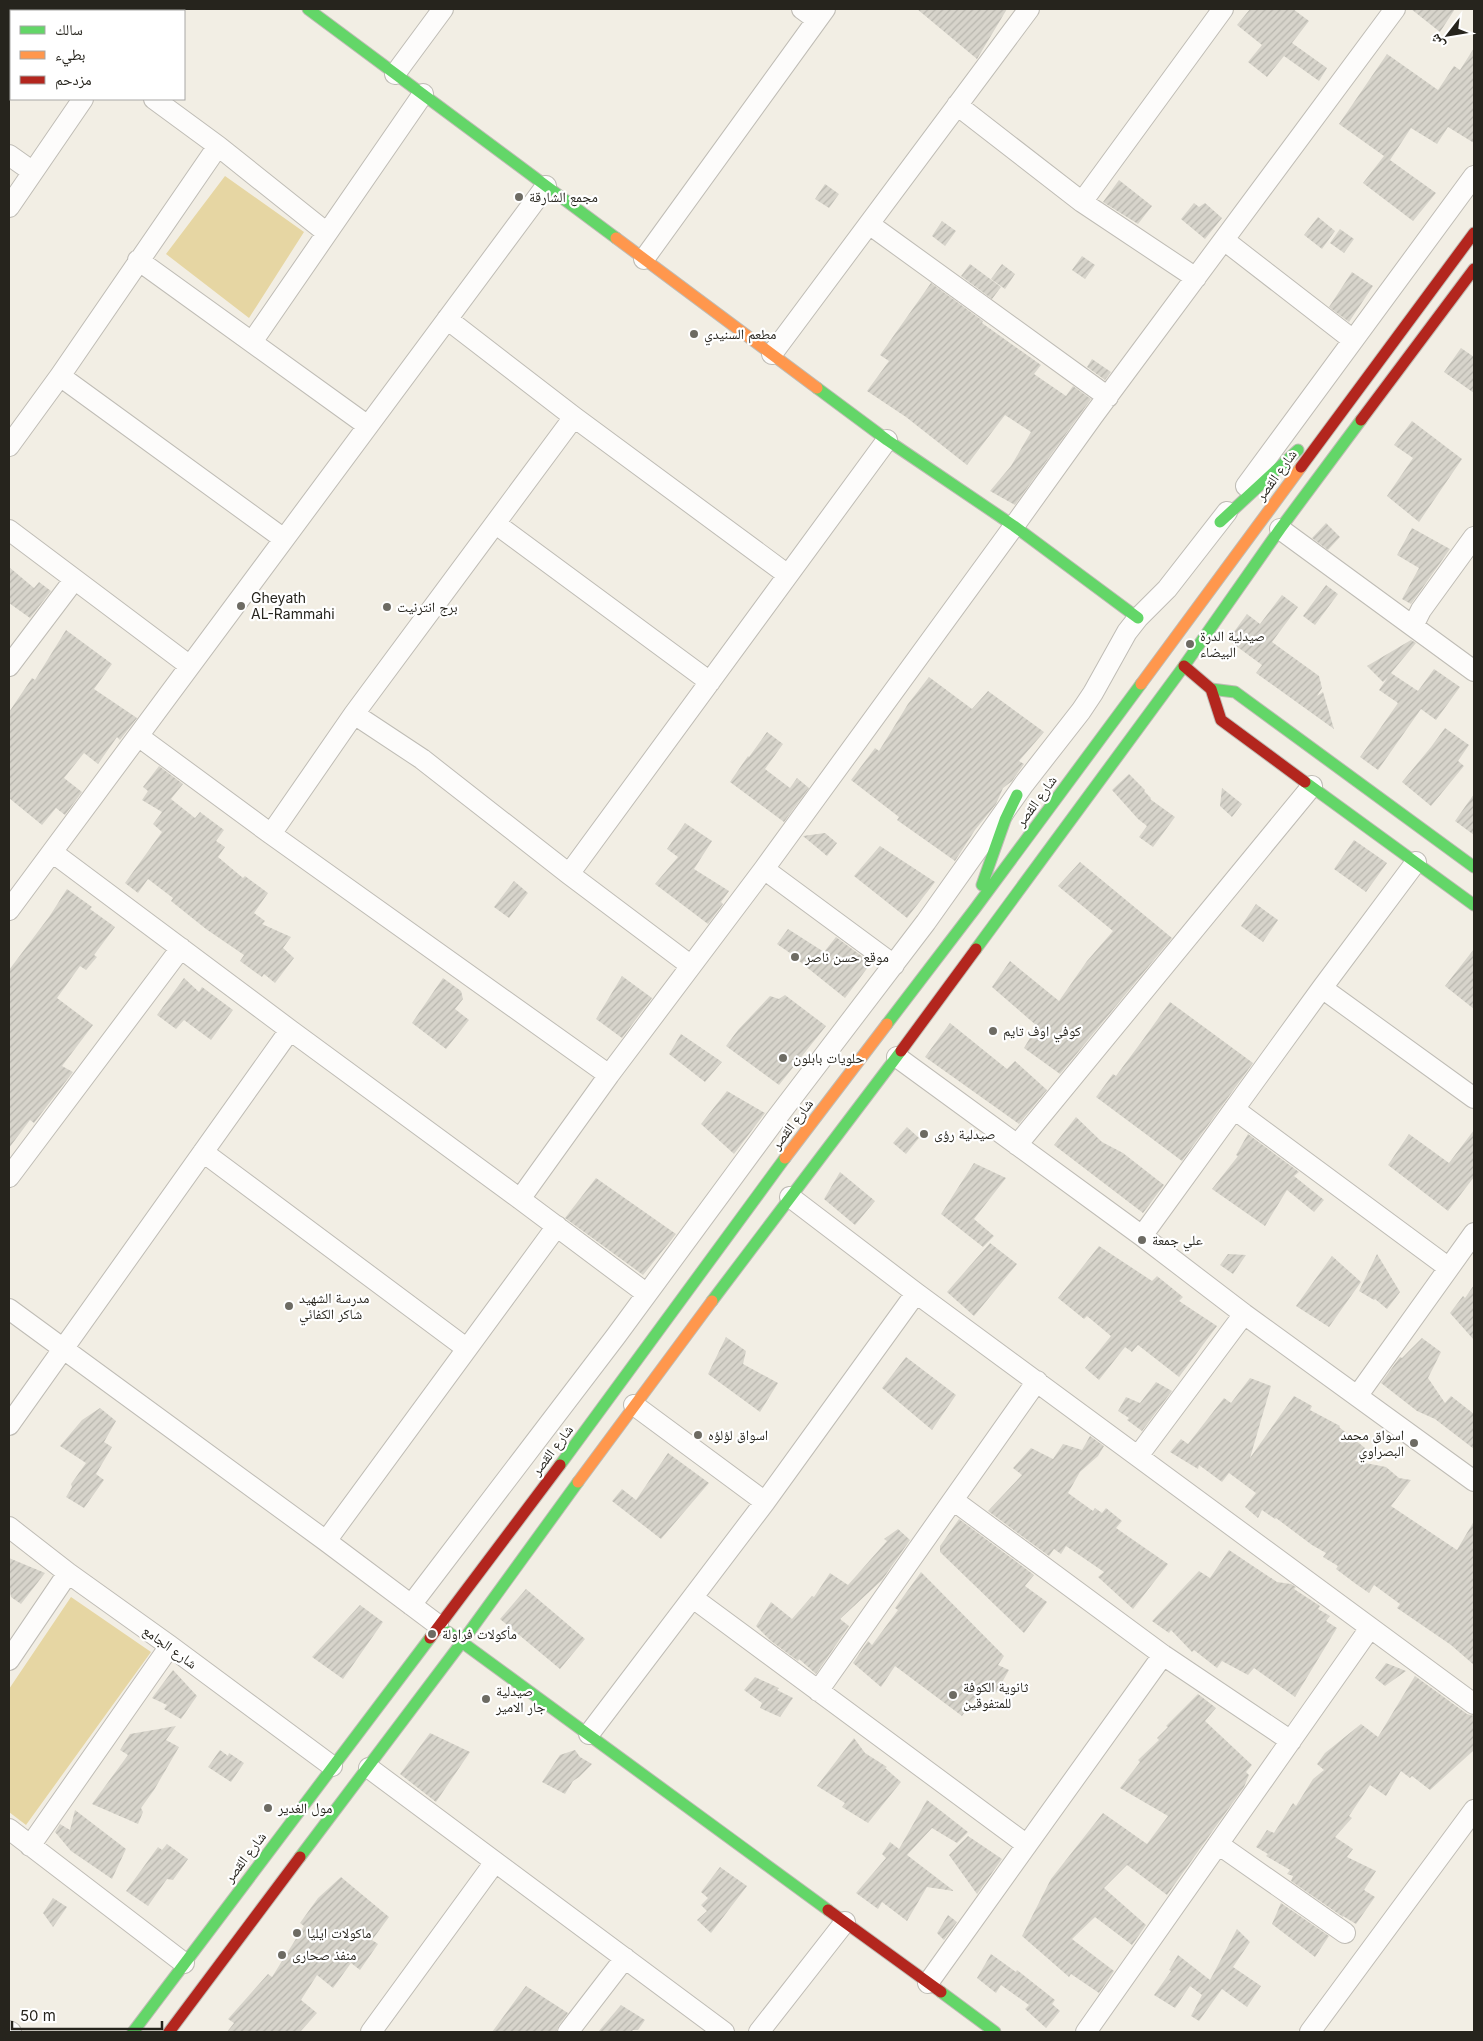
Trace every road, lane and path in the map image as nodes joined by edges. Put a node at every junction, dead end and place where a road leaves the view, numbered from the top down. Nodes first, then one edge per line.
1 (308, 9) edge
2 (444, 9) edge
3 (1029, 9) edge
4 (1223, 9) edge
5 (1395, 9) edge
6 (815, 12) edge
7 (395, 74) junction
8 (423, 94) junction
9 (82, 100) edge
10 (155, 100) edge
11 (957, 105) junction
12 (218, 146) junction
13 (9, 155) edge
14 (33, 172) junction
15 (1474, 176) edge
16 (546, 186) junction
17 (1082, 202) junction
18 (9, 207) edge
19 (868, 224) junction
20 (327, 233) junction
21 (1474, 233) edge
22 (1224, 240) junction
23 (644, 259) junction
24 (138, 260) junction
25 (1474, 269) edge
26 (1196, 278) junction
27 (447, 319) junction
28 (1353, 340) junction
29 (252, 342) junction
30 (772, 354) junction
31 (60, 376) junction
32 (1108, 397) junction
33 (1344, 409) junction
34 (574, 417) junction
35 (368, 426) junction
36 (887, 440) junction
37 (9, 446) edge
38 (1220, 522) junction
39 (496, 524) junction
40 (1014, 526) junction
41 (1280, 529) junction
42 (9, 530) edge
43 (1474, 537) edge
44 (284, 539) junction
45 (788, 575) junction
46 (74, 580) junction
47 (1138, 618) junction
48 (1413, 626) junction
49 (9, 666) edge
50 (190, 666) junction
51 (1184, 666) junction
52 (1474, 672) edge
53 (710, 682) junction
54 (1210, 689) junction
55 (354, 714) junction
56 (138, 736) junction
57 (1312, 786) junction
58 (1017, 795) junction
59 (271, 834) junction
60 (52, 852) junction
61 (1416, 862) junction
62 (1474, 867) edge
63 (764, 869) junction
64 (569, 874) junction
65 (1474, 905) edge
66 (9, 910) edge
67 (974, 910) junction
68 (181, 948) junction
69 (894, 964) junction
70 (690, 965) junction
71 (1322, 988) junction
72 (290, 1030) junction
73 (897, 1057) junction
74 (609, 1075) junction
75 (844, 1079) junction
76 (867, 1098) junction
77 (1474, 1098) edge
78 (1234, 1109) junction
79 (795, 1144) junction
80 (1017, 1145) junction
81 (203, 1152) junction
82 (819, 1161) junction
83 (9, 1177) edge
84 (790, 1197) junction
85 (520, 1199) junction
86 (557, 1226) junction
87 (1474, 1233) edge
88 (1142, 1236) junction
89 (1449, 1268) junction
90 (916, 1292) junction
91 (646, 1294) junction
92 (9, 1309) edge
93 (1244, 1314) junction
94 (466, 1348) junction
95 (63, 1349) junction
96 (1037, 1381) junction
97 (1358, 1395) junction
98 (634, 1405) junction
99 (9, 1425) edge
100 (1138, 1456) junction
101 (1473, 1477) edge
102 (953, 1500) junction
103 (765, 1502) junction
104 (9, 1527) edge
105 (326, 1541) junction
106 (68, 1573) junction
107 (693, 1598) junction
108 (411, 1605) junction
109 (438, 1625) junction
110 (1370, 1628) junction
111 (462, 1642) junction
112 (170, 1646) junction
113 (1163, 1655) junction
114 (9, 1660) edge
115 (818, 1691) junction
116 (1474, 1704) edge
117 (589, 1734) junction
118 (1290, 1741) junction
119 (332, 1766) junction
120 (369, 1768) junction
121 (1474, 1810) edge
122 (9, 1829) edge
123 (1218, 1844) junction
124 (1027, 1845) junction
125 (30, 1846) junction
126 (495, 1862) junction
127 (845, 1922) junction
128 (1344, 1934) dead end
129 (624, 1958) junction
130 (184, 1963) junction
131 (928, 1983) junction
132 (133, 2032) edge
133 (169, 2032) edge
134 (372, 2032) edge
135 (568, 2032) edge
136 (724, 2032) edge
137 (760, 2032) edge
138 (995, 2032) edge
139 (1086, 2032) edge
140 (1310, 2032) edge

1 - 7 street
2 - 7 street
3 - 11 street
4 - 17 street
5 - 22 street
6 - 23 street
7 - 8 street
8 - 16 street
8 - 20 street
9 - 14 street
10 - 12 street
11 - 17 street
11 - 19 street
12 - 20 street
12 - 24 street
13 - 14 street
14 - 18 street
15 - 28 street
16 - 23 street
16 - 27 street
17 - 26 street
19 - 30 street
19 - 32 street
20 - 29 street
21 - 33 street, شارع القصر
22 - 26 street
22 - 28 street
23 - 30 street
24 - 29 street
24 - 31 street
25 - 41 street
26 - 32 street
27 - 34 street
27 - 35 street
28 - 38 street
29 - 35 street
30 - 36 street
31 - 37 street
31 - 44 street
32 - 40 street
33 - 38 street
33 - 67 street, شارع القصر
34 - 39 street
34 - 45 street
35 - 44 street
36 - 40 street
36 - 45 street
38 - 47 street
39 - 53 street
39 - 55 street
40 - 47 street
40 - 63 street
41 - 48 street
41 - 51 street
42 - 46 street
43 - 48 street
44 - 50 street
45 - 53 street
46 - 49 street
46 - 50 street
47 - 58 street
48 - 52 street
50 - 56 street
51 - 54 street
51 - 73 street
53 - 64 street
54 - 57 street
54 - 62 street
55 - 59 street
55 - 64 street
56 - 59 street
56 - 60 street
57 - 61 street
57 - 80 street
58 - 67 street
58 - 69 street
59 - 74 street
60 - 66 street
60 - 68 street
61 - 65 street
61 - 71 street
63 - 69 street
63 - 70 street
64 - 70 street
67 - 75 street, شارع القصر
68 - 72 street
68 - 83 street
69 - 91 street
70 - 74 street
71 - 77 street
71 - 78 street
72 - 81 street
72 - 85 street
73 - 76 street
73 - 80 street
74 - 85 street
75 - 76 street
75 - 79 street, شارع القصر
76 - 82 street
78 - 88 street
78 - 89 street
79 - 82 street
79 - 109 street, شارع القصر
80 - 88 street
81 - 94 street
81 - 95 street
82 - 84 street
84 - 90 street
84 - 98 street
85 - 86 street
86 - 91 street
86 - 94 street
87 - 89 street
88 - 93 street
89 - 97 street
90 - 96 street
90 - 103 street
91 - 108 street
92 - 95 street
93 - 97 street
93 - 100 street
94 - 105 street
95 - 99 street
95 - 105 street
96 - 100 street
96 - 102 street
97 - 101 street
98 - 103 street
98 - 111 street
100 - 110 street
102 - 113 street
102 - 115 street
103 - 107 street
104 - 106 street, شارع الجامع
105 - 108 street
106 - 112 street, شارع الجامع
106 - 114 street
107 - 115 street
107 - 117 street
108 - 109 street
109 - 111 street
109 - 119 street, شارع القصر
110 - 116 street
110 - 118 street
111 - 117 street
111 - 120 street
112 - 119 street, شارع الجامع
112 - 125 street
113 - 118 street
113 - 124 street
115 - 124 street
117 - 127 street
118 - 123 street
119 - 130 street, شارع القصر
120 - 126 street
120 - 133 street
121 - 140 street
122 - 125 street
123 - 128 street
123 - 139 street
124 - 131 street
125 - 130 street
126 - 129 street
126 - 134 street
127 - 131 street
127 - 137 street
129 - 135 street
129 - 136 street
130 - 132 street, شارع القصر
131 - 138 street

